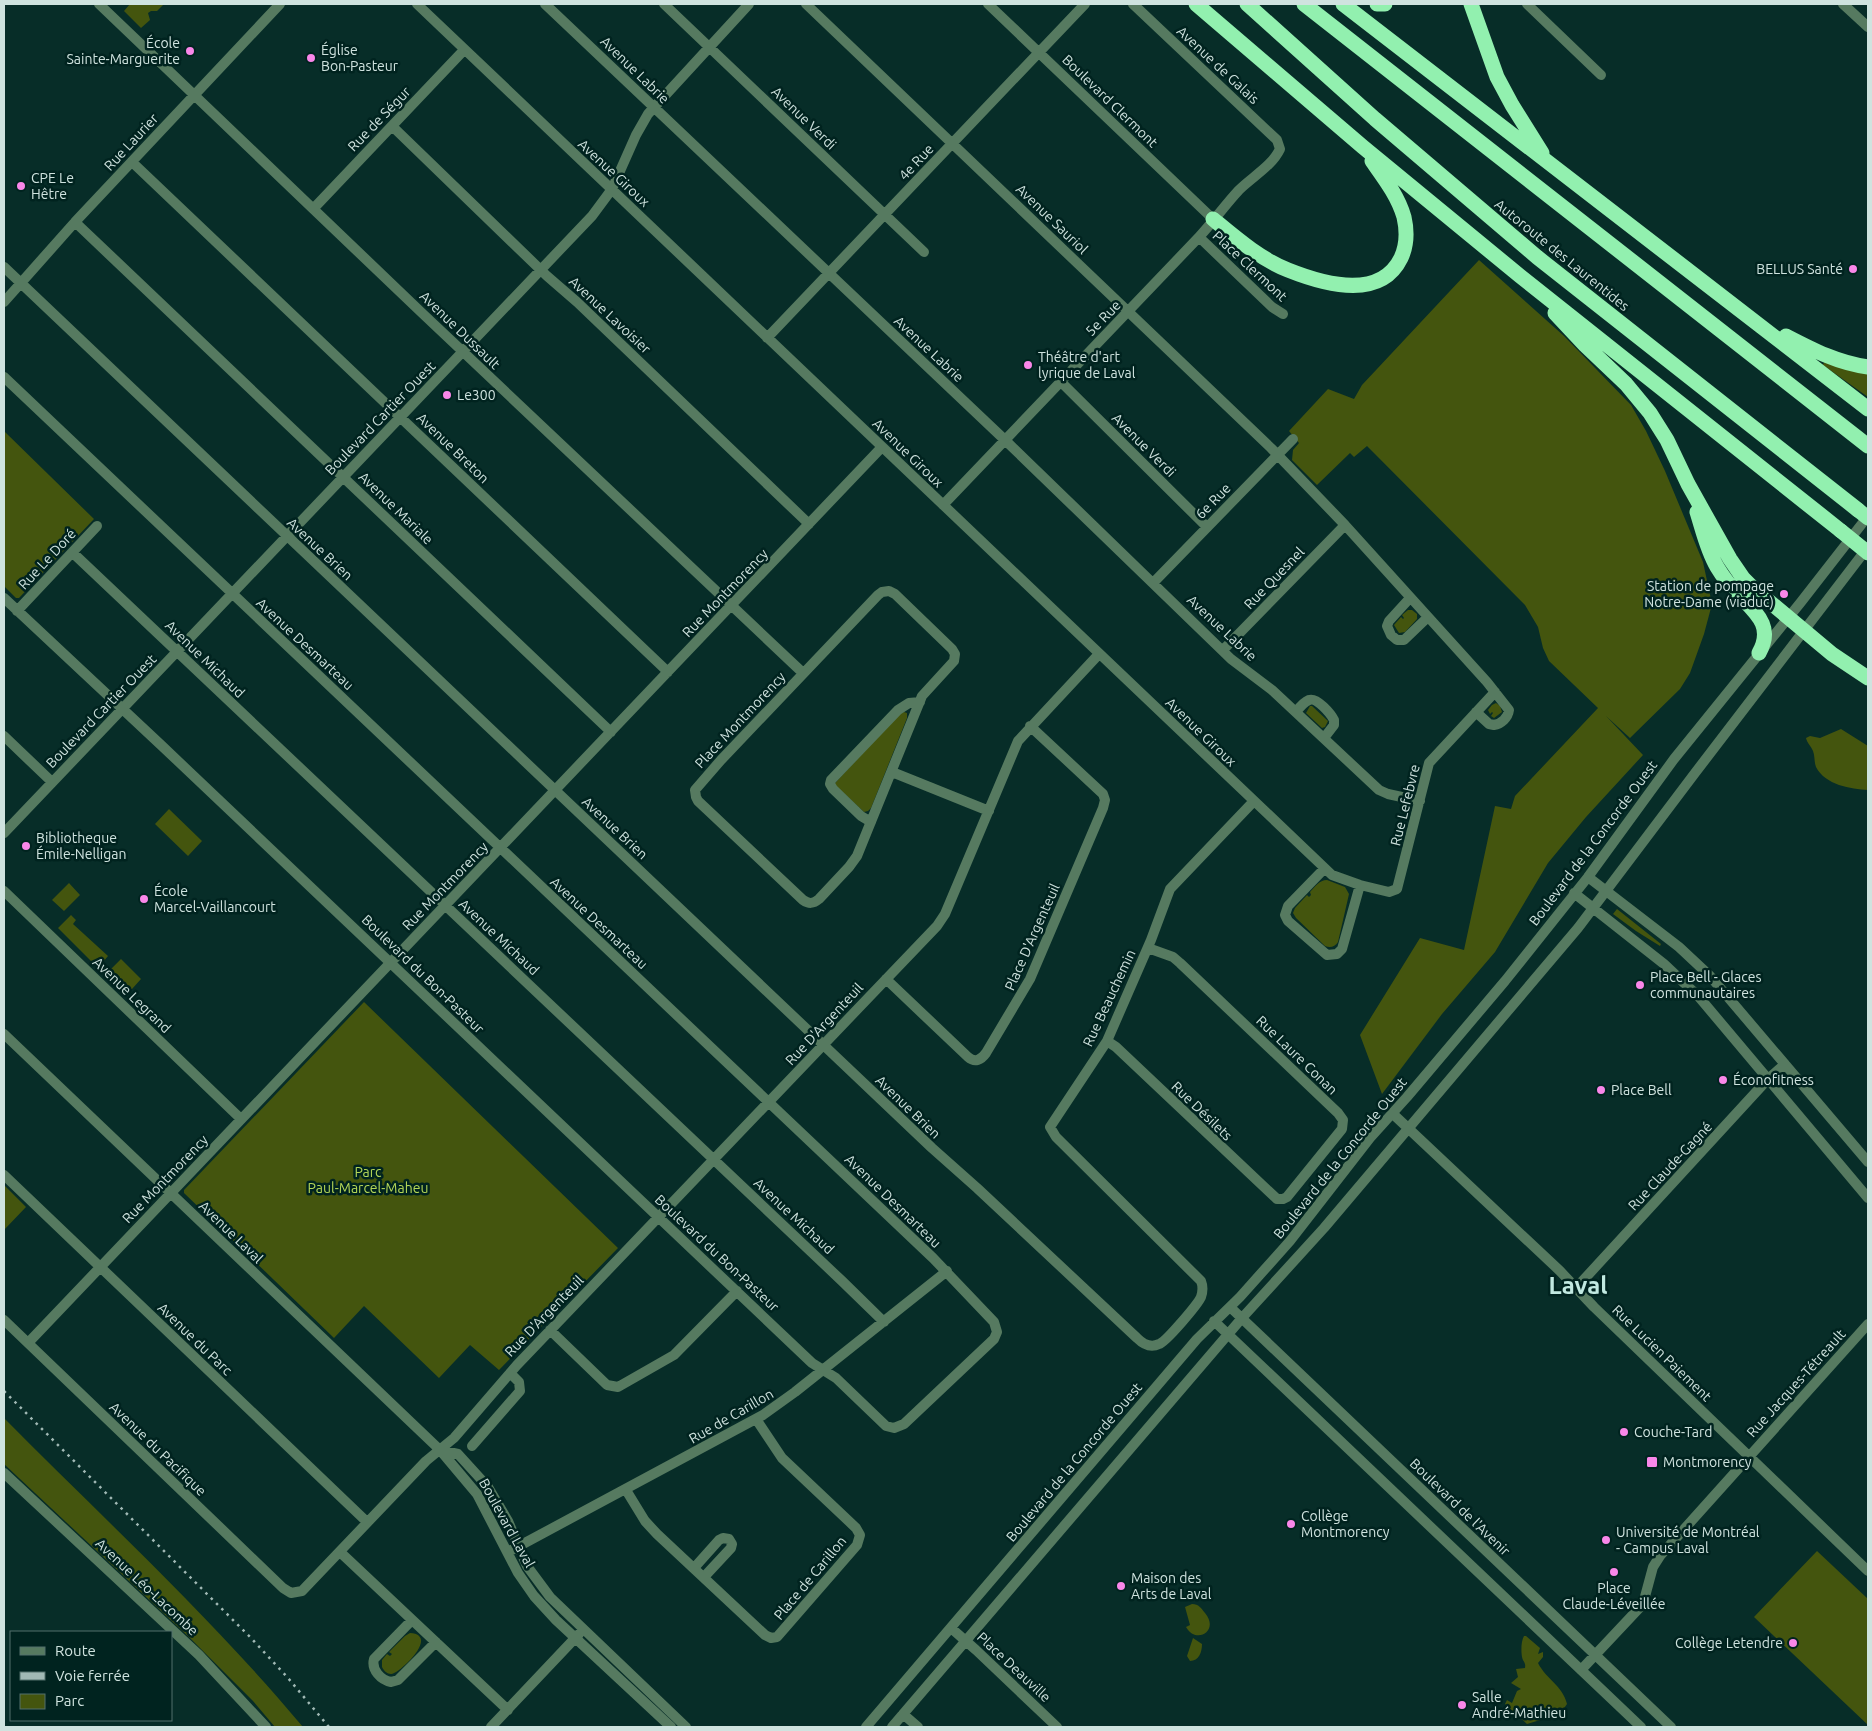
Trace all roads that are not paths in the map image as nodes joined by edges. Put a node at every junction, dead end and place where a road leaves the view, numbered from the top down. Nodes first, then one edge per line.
1 (99, 4) edge
2 (280, 4) edge
3 (417, 4) edge
4 (545, 4) edge
5 (664, 4) edge
6 (749, 4) edge
7 (806, 4) edge
8 (988, 4) edge
9 (1085, 4) edge
10 (1133, 4) edge
11 (1196, 4) edge
12 (1247, 4) edge
13 (1304, 4) edge
14 (1343, 4) edge
15 (1377, 4) edge
16 (1385, 4) edge
17 (1471, 4) edge
18 (1527, 4) edge
19 (1844, 4) edge
20 (1868, 26) edge
21 (709, 47) junction
22 (464, 50) junction
23 (1039, 52) junction
24 (1601, 74) dead end
25 (195, 95) junction
26 (653, 106) junction
27 (392, 126) junction
28 (953, 143) junction
29 (1363, 147) junction
30 (1280, 149) joint
31 (1547, 161) junction
32 (132, 162) junction
33 (612, 189) junction
34 (314, 208) junction
35 (884, 214) junction
36 (1213, 219) junction
37 (75, 222) junction
38 (1199, 237) junction
39 (924, 252) dead end
40 (4, 267) edge
41 (541, 270) junction
42 (829, 274) junction
43 (1520, 276) junction
44 (21, 284) junction
45 (4, 302) edge
46 (1128, 311) junction
47 (1741, 311) junction
48 (1283, 314) dead end
49 (767, 338) junction
50 (463, 352) junction
51 (1868, 367) edge
52 (4, 377) edge
53 (1061, 382) junction
54 (1868, 409) edge
55 (400, 417) junction
56 (1293, 439) dead end
57 (1006, 440) junction
58 (1868, 446) edge
59 (882, 447) junction
60 (1278, 455) junction
61 (344, 477) junction
62 (1688, 484) junction
63 (943, 506) junction
64 (1865, 514) edge
65 (809, 524) junction
66 (1345, 525) junction
67 (97, 526) dead end
68 (1207, 527) junction
69 (287, 536) junction
70 (1868, 547) edge
71 (73, 553) junction
72 (1868, 553) edge
73 (1154, 582) junction
74 (232, 594) junction
75 (4, 598) edge
76 (1410, 598) junction
77 (731, 606) junction
78 (18, 611) junction
79 (1428, 617) junction
80 (1788, 618) junction
81 (1804, 632) junction
82 (1223, 650) junction
83 (177, 652) junction
84 (1759, 653) junction
85 (1099, 654) junction
86 (668, 672) junction
87 (803, 673) junction
88 (1868, 678) edge
89 (1495, 692) junction
90 (920, 702) junction
91 (122, 709) junction
92 (1296, 712) junction
93 (1476, 712) junction
94 (1030, 726) junction
95 (611, 732) junction
96 (4, 736) edge
97 (1324, 738) junction
98 (892, 772) junction
99 (52, 782) junction
100 (555, 790) junction
101 (1254, 801) junction
102 (1420, 801) junction
103 (989, 811) junction
104 (871, 822) junction
105 (4, 833) edge
106 (500, 848) junction
107 (1324, 869) junction
108 (1588, 877) junction
109 (1360, 885) junction
110 (1395, 890) joint
111 (4, 891) edge
112 (1607, 891) junction
113 (1574, 893) junction
114 (445, 905) junction
115 (1594, 908) junction
116 (1148, 948) junction
117 (390, 962) junction
118 (886, 979) junction
119 (4, 1034) edge
120 (1107, 1041) junction
121 (824, 1044) junction
122 (1785, 1064) junction
123 (1768, 1079) junction
124 (769, 1102) junction
125 (1392, 1114) junction
126 (241, 1119) junction
127 (1409, 1128) junction
128 (714, 1160) junction
129 (1868, 1162) edge
130 (4, 1175) edge
131 (170, 1193) junction
132 (1868, 1198) edge
133 (1280, 1200) joint
134 (658, 1217) junction
135 (100, 1267) junction
136 (947, 1271) junction
137 (1203, 1287) joint
138 (1576, 1287) junction
139 (738, 1291) junction
140 (1230, 1307) junction
141 (1242, 1318) junction
142 (4, 1320) edge
143 (1214, 1321) junction
144 (884, 1322) junction
145 (1868, 1324) edge
146 (550, 1330) junction
147 (1229, 1335) junction
148 (28, 1343) junction
149 (824, 1370) junction
150 (510, 1373) junction
151 (756, 1419) junction
152 (472, 1446) dead end
153 (440, 1450) junction
154 (1749, 1455) junction
155 (4, 1473) edge
156 (626, 1490) junction
157 (367, 1522) junction
158 (518, 1547) junction
159 (340, 1552) junction
160 (508, 1552) junction
161 (694, 1568) junction
162 (1868, 1571) edge
163 (704, 1578) junction
164 (295, 1593) joint
165 (412, 1620) junction
166 (951, 1628) junction
167 (583, 1629) junction
168 (575, 1638) junction
169 (966, 1641) junction
170 (436, 1642) junction
171 (1596, 1655) junction
172 (1581, 1670) junction
173 (508, 1710) junction
174 (903, 1714) junction
175 (266, 1727) edge
176 (491, 1727) edge
177 (671, 1727) edge
178 (686, 1727) edge
179 (866, 1727) edge
180 (892, 1727) edge
181 (918, 1727) edge
182 (1057, 1727) edge
183 (1641, 1727) edge
184 (1671, 1727) edge

1 - 25 street, Avenue Dussault
2 - 25 street, Rue Laurier
3 - 22 street, Avenue Giroux
4 - 26 street, Avenue Labrie
5 - 21 street, Avenue Verdi
6 - 21 street, Boulevard Cartier Ouest
7 - 28 street, Avenue Sauriol
8 - 23 street, Boulevard Clermont
9 - 23 street, 4e Rue
10 - 30 street, Avenue de Galais
11 - 29 highway
12 - 64 highway, Autoroute des Laurentides
13 - 58 highway
14 - 31 highway
15 - 16 highway
17 - 31 highway
18 - 24 street
19 - 20 street
21 - 26 street, Boulevard Cartier Ouest
21 - 35 street, Avenue Verdi
22 - 27 street, Rue de Ségur
22 - 33 street, Avenue Giroux
23 - 28 street, 4e Rue
23 - 36 street, Boulevard Clermont
25 - 32 street, Rue Laurier
25 - 34 street, Avenue Dussault
26 - 33 street, Boulevard Cartier Ouest
26 - 42 street, Avenue Labrie
27 - 34 street, Rue de Ségur
27 - 41 street, Avenue Lavoisier
28 - 35 street, 4e Rue
28 - 46 street, Avenue Sauriol
29 - 36 highway
29 - 43 highway
30 - 36 street, 5e Rue
31 - 47 highway
32 - 37 street, Rue Laurier
32 - 55 street, Avenue Breton
33 - 41 street, Boulevard Cartier Ouest
33 - 49 street, Avenue Giroux
34 - 50 street, Avenue Dussault
35 - 39 street, Avenue Verdi
35 - 42 street, 4e Rue
36 - 38 street, 5e Rue
37 - 44 street, Rue Laurier
37 - 61 street, Avenue Mariale
38 - 46 street, 5e Rue
38 - 48 street, Place Clermont
40 - 44 street, Avenue Brien
41 - 50 street, Boulevard Cartier Ouest
41 - 65 street, Avenue Lavoisier
42 - 49 street, 4e Rue
42 - 57 street, Avenue Labrie
43 - 62 highway
43 - 72 highway, bridge
44 - 45 street, Rue Laurier
44 - 69 street, Avenue Brien
46 - 53 street, 5e Rue
46 - 60 street, Avenue Sauriol
47 - 51 highway
47 - 54 highway
49 - 59 street, Avenue Giroux
50 - 55 street, Boulevard Cartier Ouest
50 - 77 street, Avenue Dussault
52 - 74 street, Avenue Desmarteau
53 - 57 street, 5e Rue
53 - 68 street, Avenue Verdi
55 - 61 street, Boulevard Cartier Ouest
55 - 86 street, Avenue Breton
56 - 60 street, 6e Rue
57 - 63 street, 5e Rue
57 - 73 street, Avenue Labrie
59 - 63 street, Avenue Giroux
59 - 65 street, Rue Montmorency
60 - 66 street
60 - 68 street, 6e Rue
61 - 69 street, Boulevard Cartier Ouest
61 - 95 street, Avenue Mariale
62 - 80 highway
62 - 84 highway
63 - 85 street, Avenue Giroux
64 - 80 street, Boulevard de la Concorde Ouest
65 - 77 street, Rue Montmorency
66 - 76 street
66 - 82 street, Rue Quesnel
67 - 71 street, Rue Le Doré
68 - 73 street, 6e Rue
69 - 74 street, Boulevard Cartier Ouest
69 - 100 street, Avenue Brien
70 - 81 street
71 - 78 street, Rue Le Doré
71 - 83 street, Avenue Michaud
73 - 82 street, Avenue Labrie
74 - 83 street, Boulevard Cartier Ouest
74 - 106 street, Avenue Desmarteau
75 - 78 street, Boulevard du Bon-Pasteur
76 - 79 street
76 - 79 street
77 - 86 street, Rue Montmorency
77 - 87 street, Avenue Dussault
78 - 91 street, Boulevard du Bon-Pasteur
79 - 89 street
80 - 81 highway
80 - 84 street, Boulevard de la Concorde Ouest
81 - 88 highway
81 - 112 street
82 - 92 street, Avenue Labrie
83 - 91 street, Boulevard Cartier Ouest
83 - 114 street, Avenue Michaud
84 - 108 street, Boulevard de la Concorde Ouest
85 - 94 street, Rue D'Argenteuil
85 - 101 street, Avenue Giroux
86 - 95 street, Rue Montmorency
87 - 90 street, Place Montmorency
87 - 104 street, Place Montmorency
89 - 93 street, Rue Lefebvre
89 - 93 street
90 - 98 street, Place Montmorency
90 - 104 street
91 - 99 street, Boulevard Cartier Ouest
91 - 117 street, Boulevard du Bon-Pasteur
92 - 97 street, Avenue Labrie
92 - 97 street
93 - 102 street, Rue Lefebvre
94 - 103 street, Rue D'Argenteuil
94 - 118 street, Place D'Argenteuil
95 - 100 street, Rue Montmorency
96 - 99 street
97 - 102 street, Avenue Labrie
98 - 103 street
98 - 104 street, Place Montmorency
99 - 105 street, Boulevard Cartier Ouest
100 - 106 street, Rue Montmorency
100 - 121 street, Avenue Brien
101 - 107 street, Avenue Giroux
101 - 116 street, Rue Beauchemin
102 - 110 street, Rue Lefebvre
103 - 118 street, Rue D'Argenteuil
106 - 114 street, Rue Montmorency
106 - 124 street, Avenue Desmarteau
107 - 109 street, Avenue Giroux
107 - 109 street
108 - 112 street
108 - 113 street, Boulevard de la Concorde Ouest
109 - 110 street, Avenue Giroux
111 - 126 street, Avenue Legrand
112 - 115 street
112 - 122 street
113 - 115 street
113 - 125 street, Boulevard de la Concorde Ouest
114 - 117 street, Rue Montmorency
114 - 128 street, Avenue Michaud
115 - 123 street
115 - 127 street
116 - 120 street, Rue Beauchemin
116 - 133 street, Rue Laure Conan
117 - 126 street, Rue Montmorency
117 - 134 street, Boulevard du Bon-Pasteur
118 - 121 street, Rue D'Argenteuil
119 - 131 street, Avenue Laval
120 - 133 street, Rue Désilets
120 - 137 street, Rue Beauchemin
121 - 124 street, Rue D'Argenteuil
121 - 137 street, Avenue Brien
122 - 123 street, Rue Claude-Gagné
122 - 129 street
123 - 132 street
123 - 138 street, Rue Claude-Gagné
124 - 128 street, Rue D'Argenteuil
124 - 136 street, Avenue Desmarteau
125 - 127 street, Rue Lucien Paiement
125 - 140 street, Boulevard de la Concorde Ouest
126 - 131 street, Rue Montmorency
127 - 138 street, Rue Lucien Paiement
127 - 141 street
128 - 134 street, Rue D'Argenteuil
128 - 144 street, Avenue Michaud
130 - 135 street, Avenue du Parc
131 - 135 street, Rue Montmorency
131 - 153 street, Avenue Laval
134 - 139 street, Boulevard du Bon-Pasteur
134 - 146 street, Rue D'Argenteuil
135 - 148 street, Rue Montmorency
135 - 157 street, Avenue du Parc
136 - 144 street, Rue de Carillon
136 - 149 street, Avenue Desmarteau
138 - 154 street, Rue Lucien Paiement
139 - 146 street
139 - 149 street, Boulevard du Bon-Pasteur
140 - 141 street, Boulevard de l'Avenir
140 - 143 street, Boulevard de la Concorde Ouest
141 - 147 street
141 - 171 street, Boulevard de l'Avenir
142 - 148 street, Avenue du Pacifique
143 - 147 street
143 - 166 street, Boulevard de la Concorde Ouest
144 - 149 street, Rue de Carillon
145 - 154 street, Rue Jacques-Tétreault
146 - 150 street, Rue D'Argenteuil
147 - 169 street
147 - 172 street
148 - 164 street, Avenue du Pacifique
149 - 151 street, Rue de Carillon
150 - 152 street, Rue D'Argenteuil
150 - 153 street, Rue D'Argenteuil
151 - 156 street, Rue de Carillon
151 - 163 street, Place de Carillon
153 - 157 street, Rue D'Argenteuil
153 - 158 street, Boulevard Laval
153 - 160 street, Boulevard Laval
154 - 162 street, Rue Lucien Paiement
154 - 171 street, Rue Jacques-Tétreault
155 - 175 street, Avenue Léo-Lacombe
156 - 158 street, Rue de Carillon
156 - 161 street, Place de Carillon
157 - 159 street, Rue D'Argenteuil
158 - 160 street, Rue de Carillon
158 - 167 street, Boulevard Laval
159 - 164 street, Rue D'Argenteuil
159 - 165 street
160 - 168 street, Boulevard Laval
161 - 163 street, Place de Carillon
161 - 163 street
165 - 170 street
165 - 170 street
166 - 169 street, Place Deauville
166 - 179 street, Boulevard de la Concorde Ouest
167 - 168 street
167 - 178 street, Boulevard Laval
168 - 173 street
168 - 177 street, Boulevard Laval
169 - 174 street
169 - 182 street, Place Deauville
170 - 173 street
171 - 172 street, Rue Jacques-Tétreault
171 - 184 street, Boulevard de l'Avenir
172 - 183 street
173 - 176 street
174 - 180 street
174 - 181 street

